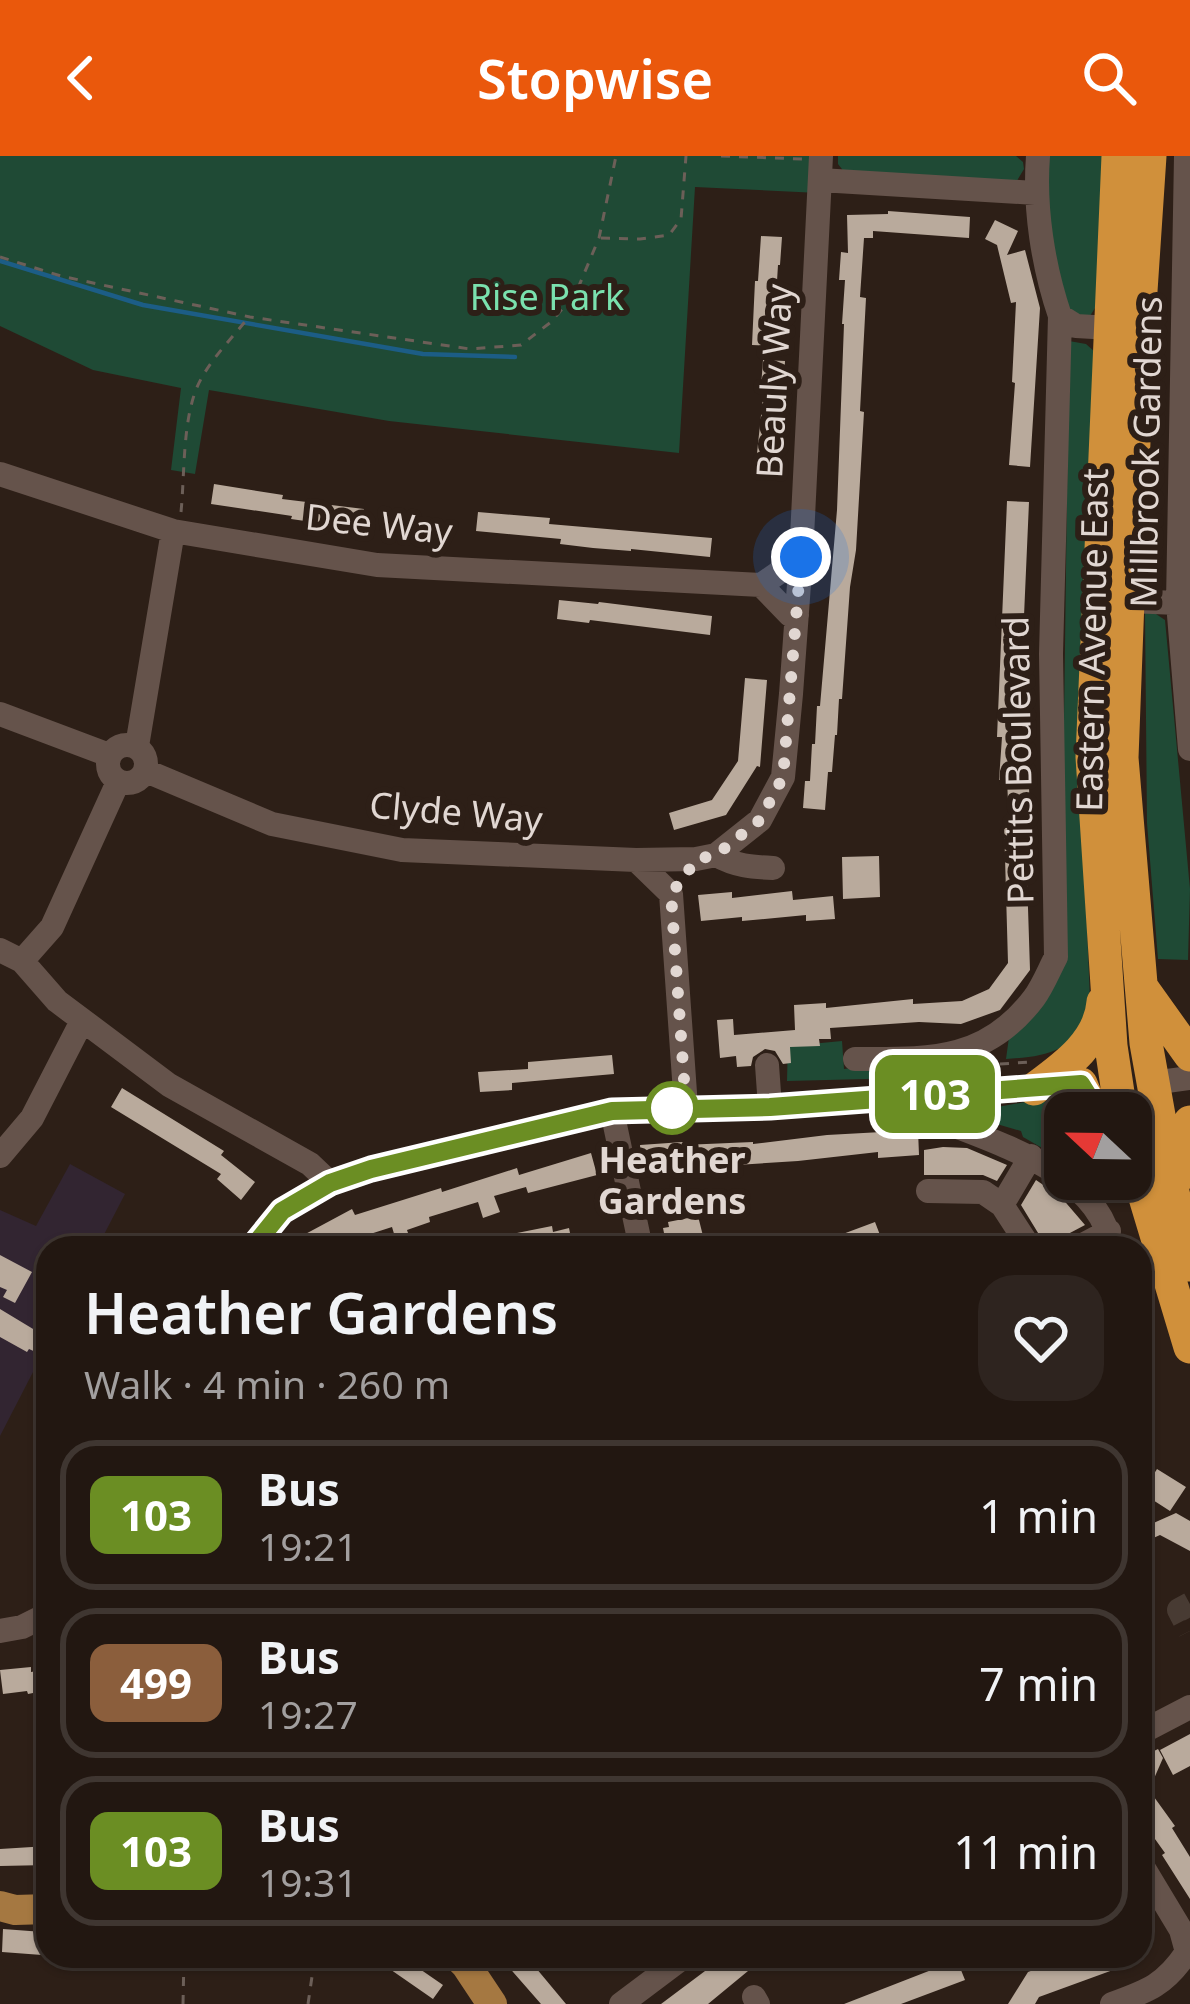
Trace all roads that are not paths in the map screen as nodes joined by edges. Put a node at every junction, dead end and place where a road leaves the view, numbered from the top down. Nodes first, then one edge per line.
1 (1038, 156) edge
2 (1118, 156) edge
3 (1150, 156) edge
4 (1186, 156) edge
5 (821, 165) edge
6 (1035, 193) junction
7 (1060, 316) junction
8 (1111, 328) junction
9 (0, 474) edge
10 (176, 531) junction
11 (801, 557) junction
12 (761, 585) junction
13 (1128, 601) junction
14 (1178, 602) junction
15 (797, 615) junction
16 (0, 714) edge
17 (1190, 749) edge
18 (109, 755) junction
19 (141, 758) junction
20 (118, 782) junction
21 (706, 857) junction
22 (636, 860) junction
23 (773, 868) dead end
24 (671, 894) junction
25 (11, 956) edge
26 (1106, 970) junction
27 (1139, 982) junction
28 (82, 1021) junction
29 (1190, 1055) edge
30 (855, 1059) dead end
31 (915, 1059) junction
32 (767, 1065) dead end
33 (1190, 1078) edge
34 (1152, 1083) junction
35 (1034, 1089) junction
36 (1098, 1092) edge
37 (949, 1093) junction
38 (920, 1095) junction
39 (770, 1107) junction
40 (686, 1108) junction
41 (612, 1111) junction
42 (1190, 1122) edge
43 (0, 1156) edge
44 (1031, 1156) junction
45 (330, 1183) junction
46 (1172, 1188) junction
47 (928, 1191) dead end
48 (1137, 1200) edge
49 (1002, 1204) junction
50 (1114, 1231) edge
51 (262, 1236) edge
52 (638, 1236) edge
53 (1022, 1236) edge
54 (1150, 1236) edge
55 (1152, 1241) edge
56 (1190, 1264) edge
57 (1190, 1347) edge
58 (36, 1620) edge
59 (0, 1631) edge
60 (1190, 1707) edge
61 (1152, 1727) edge
62 (1152, 1882) edge
63 (0, 1906) edge
64 (36, 1910) edge
65 (468, 1968) edge
66 (669, 1968) edge
67 (492, 2004) edge
68 (621, 2004) edge
69 (1112, 2004) edge

1 - 6 street, Pettits Boulevard
2 - 8 highway, Eastern Avenue East
3 - 13 highway, Eastern Avenue East
4 - 14 street, Millbrook Gardens
5 - 6 street
5 - 11 street, Beauly Way
6 - 7 street, Pettits Boulevard
7 - 8 street
7 - 31 street, Pettits Boulevard
8 - 26 highway, Eastern Avenue East
9 - 10 street, Dee Way
10 - 12 street, Dee Way
10 - 19 street
11 - 12 street
11 - 15 street, Beauly Way
12 - 15 street
13 - 14 street
13 - 27 highway, Eastern Avenue East
14 - 17 street, Millbrook Gardens
15 - 21 street, Beauly Way
16 - 18 street
18 - 19 street
18 - 20 street
19 - 20 street
19 - 22 street, Clyde Way
20 - 25 street
21 - 22 street, Clyde Way
21 - 23 street, Clyde Way
21 - 24 street
22 - 24 street
24 - 40 street
25 - 28 street
26 - 35 highway
26 - 36 highway, Eastern Avenue East
27 - 29 highway
27 - 34 highway, Eastern Avenue East
28 - 43 street
28 - 45 street
30 - 31 street, Pettits Boulevard
31 - 38 street
32 - 39 street
33 - 34 street
34 - 36 highway
34 - 46 highway, Eastern Avenue East
35 - 36 street
35 - 37 street
37 - 38 street
37 - 44 street
38 - 39 street
39 - 40 street
40 - 41 street
41 - 45 street
41 - 52 street
42 - 46 highway
44 - 49 street
44 - 50 street
45 - 51 street
46 - 56 highway, Eastern Avenue East
47 - 49 street
48 - 54 highway
49 - 53 street
55 - 57 highway
58 - 59 street
60 - 61 street
62 - 69 street
63 - 64 main road
65 - 67 main road
66 - 68 street

